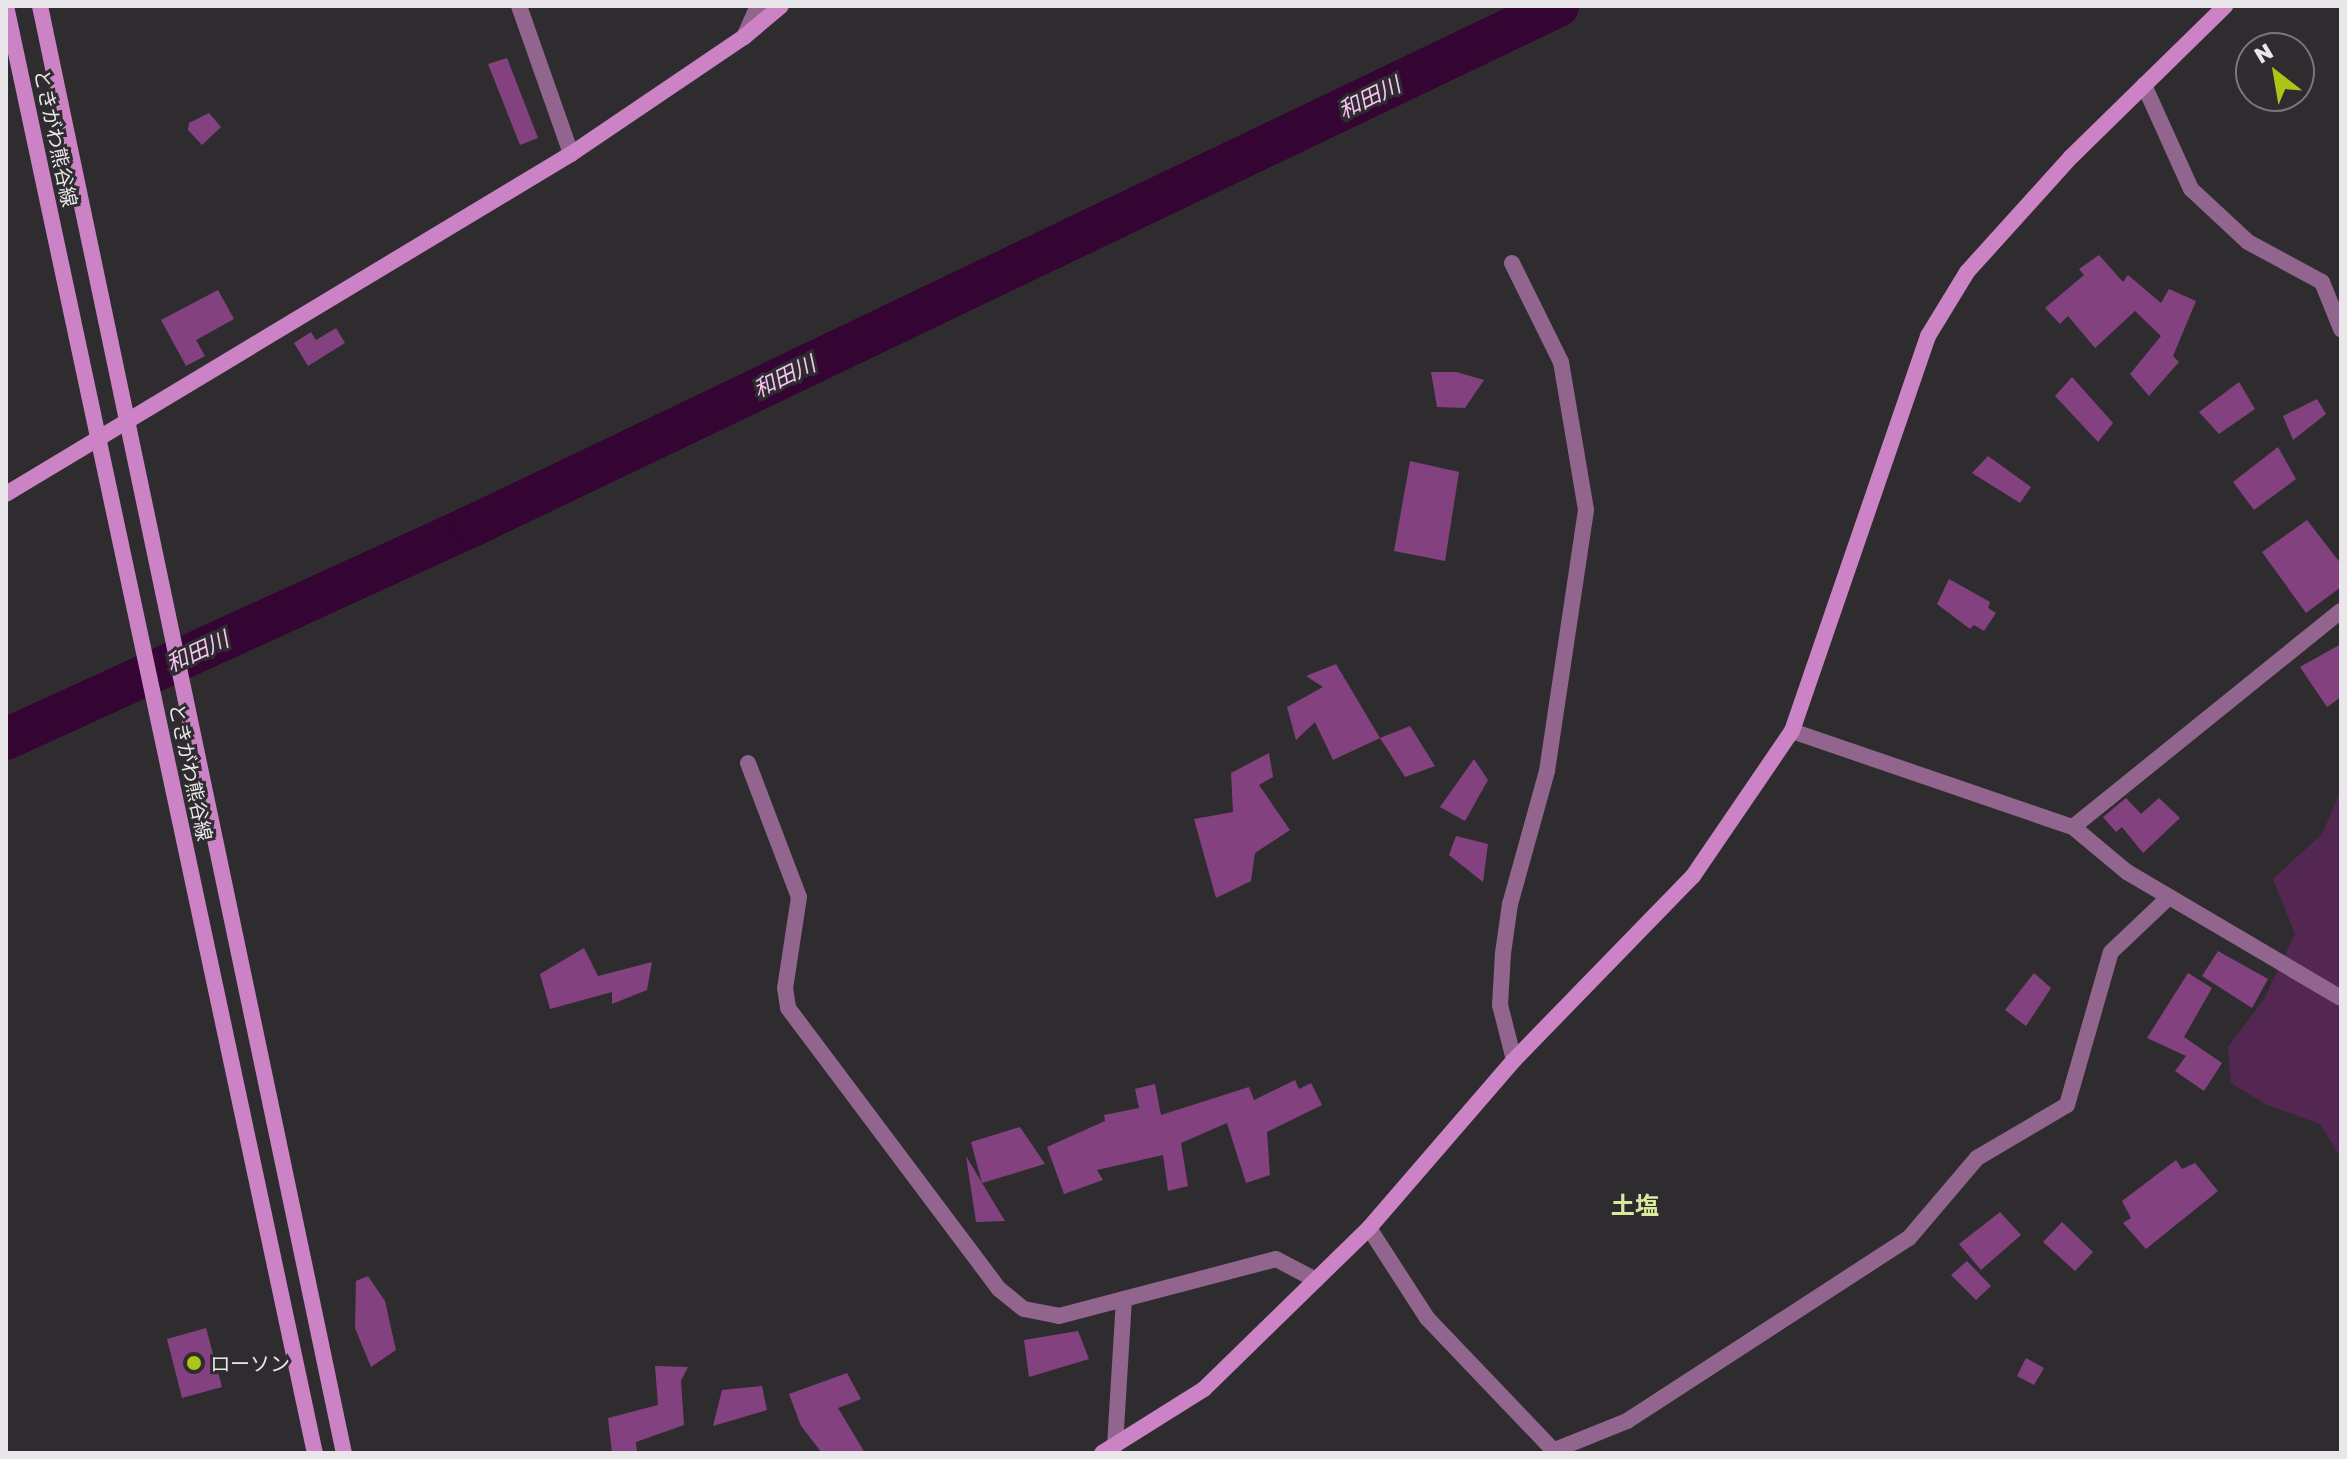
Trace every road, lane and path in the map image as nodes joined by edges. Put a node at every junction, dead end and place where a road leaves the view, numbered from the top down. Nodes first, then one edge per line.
1 (6, 6) edge
2 (40, 6) edge
3 (519, 6) edge
4 (758, 6) edge
5 (781, 6) edge
6 (2225, 6) edge
7 (744, 37) junction
8 (2144, 85) junction
9 (571, 154) junction
10 (1512, 263) dead end
11 (2341, 329) edge
12 (128, 423) junction
13 (102, 440) junction
14 (6, 494) edge
15 (2341, 611) edge
16 (1792, 731) junction
17 (748, 763) dead end
18 (2073, 827) junction
19 (2169, 897) junction
20 (2341, 998) edge
21 (1514, 1060) junction
22 (1369, 1228) junction
23 (1316, 1280) junction
24 (1124, 1299) junction
25 (1106, 1451) edge
26 (1555, 1452) edge
27 (315, 1453) edge
28 (344, 1453) edge

1 - 13 main road, ときがわ熊谷線
2 - 12 main road, ときがわ熊谷線
3 - 9 street
4 - 7 street
5 - 7 main road
6 - 8 main road
7 - 9 main road
8 - 11 street
8 - 16 main road
9 - 12 main road
10 - 21 street
12 - 13 main road
12 - 28 main road, ときがわ熊谷線
13 - 14 main road
13 - 27 main road, ときがわ熊谷線
15 - 18 street
16 - 18 street
16 - 21 main road
17 - 24 street
18 - 19 street
19 - 20 street
19 - 26 street
21 - 22 main road
22 - 23 main road
22 - 26 street
23 - 24 street
23 - 25 main road
24 - 25 street

